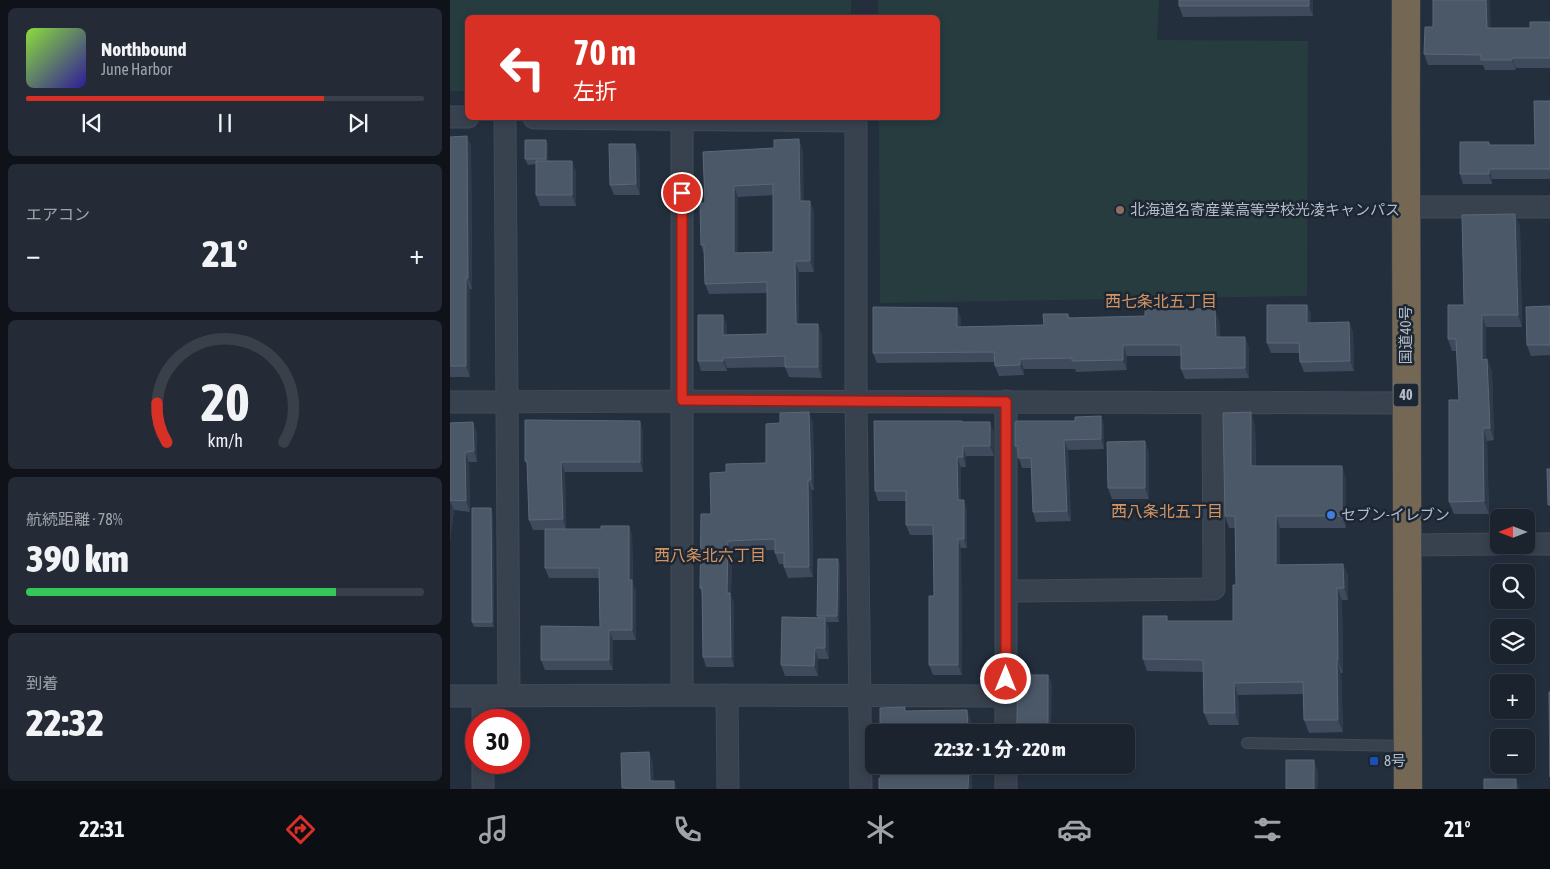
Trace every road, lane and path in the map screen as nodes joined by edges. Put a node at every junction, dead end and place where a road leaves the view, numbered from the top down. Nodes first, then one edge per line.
1 (1406, 0) edge
2 (450, 118) edge
3 (465, 118) edge
4 (505, 120) edge
5 (682, 120) edge
6 (798, 120) edge
7 (1405, 207) junction
8 (1550, 207) edge
9 (682, 400) junction
10 (450, 402) edge
11 (507, 402) junction
12 (856, 402) junction
13 (1006, 402) junction
14 (1213, 403) junction
15 (1406, 403) junction
16 (1408, 544) junction
17 (1490, 544) edge
18 (1535, 544) edge
19 (1550, 544) edge
20 (1007, 591) junction
21 (682, 695) junction
22 (727, 695) junction
23 (450, 696) edge
24 (483, 696) junction
25 (509, 696) junction
26 (860, 696) junction
27 (1006, 696) junction
28 (483, 709) edge
29 (1006, 724) edge
30 (1246, 743) dead end
31 (1408, 746) junction
32 (483, 774) edge
33 (1006, 774) edge
34 (483, 789) edge
35 (728, 789) edge
36 (860, 789) edge
37 (1006, 789) edge
38 (1408, 789) edge

1 - 7 highway, 国道40号 / 40
2 - 3 street
4 - 11 street
5 - 9 street
6 - 12 street
7 - 8 street
7 - 15 highway, 国道40号 / 40
9 - 11 street
9 - 12 street
9 - 21 street
10 - 11 street
11 - 25 street
12 - 13 street
12 - 26 street
13 - 14 street
13 - 20 street
14 - 15 street
14 - 20 street
15 - 16 highway, 国道40号 / 40
16 - 17 street
16 - 31 highway, 国道40号 / 40
18 - 19 street
20 - 27 street
21 - 22 street
21 - 25 street
22 - 26 street
22 - 35 street
23 - 24 street
24 - 25 street
24 - 28 street
26 - 27 street
26 - 36 street
27 - 29 street
30 - 31 lane
31 - 38 highway, 国道40号 / 40
32 - 34 street
33 - 37 street

